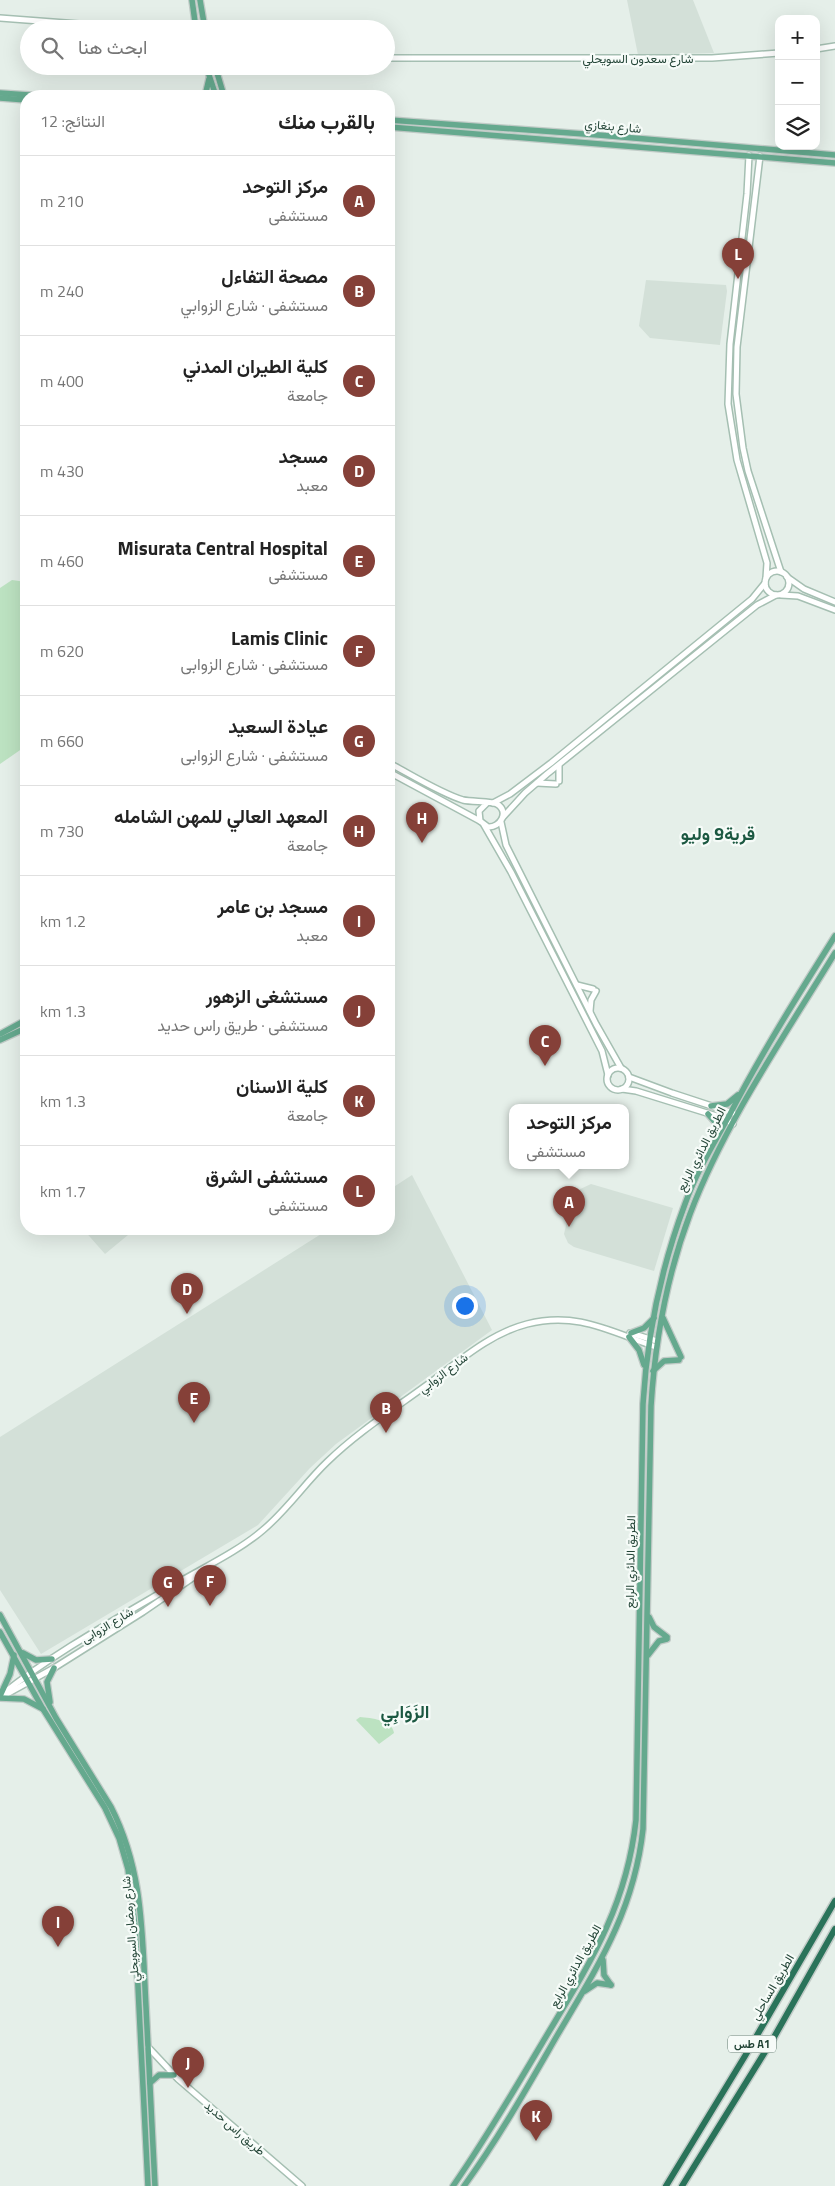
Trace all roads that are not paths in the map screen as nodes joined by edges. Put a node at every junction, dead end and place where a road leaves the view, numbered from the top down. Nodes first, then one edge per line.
1 (192, 0) edge
2 (200, 0) edge
3 (0, 18) edge
4 (26, 20) edge
5 (195, 20) edge
6 (203, 20) edge
7 (835, 46) edge
8 (820, 48) edge
9 (775, 53) edge
10 (395, 58) edge
11 (218, 75) edge
12 (210, 77) joint
13 (207, 90) edge
14 (214, 90) edge
15 (222, 90) edge
16 (0, 93) edge
17 (20, 94) edge
18 (0, 98) edge
19 (20, 100) edge
20 (395, 120) edge
21 (395, 127) edge
22 (574, 134) junction
23 (604, 135) junction
24 (576, 142) junction
25 (606, 144) junction
26 (749, 155) junction
27 (835, 155) edge
28 (760, 156) junction
29 (835, 163) edge
30 (749, 173) junction
31 (757, 174) junction
32 (740, 430) junction
33 (732, 432) junction
34 (781, 572) junction
35 (787, 577) junction
36 (765, 580) junction
37 (778, 595) junction
38 (835, 602) edge
39 (835, 610) edge
40 (635, 694) junction
41 (640, 700) junction
42 (395, 766) edge
43 (559, 766) junction
44 (395, 775) edge
45 (537, 783) junction
46 (493, 803) junction
47 (486, 804) junction
48 (502, 819) junction
49 (482, 823) junction
50 (835, 936) edge
51 (835, 953) edge
52 (576, 984) junction
53 (590, 1012) junction
54 (20, 1023) edge
55 (20, 1031) edge
56 (0, 1034) edge
57 (0, 1040) edge
58 (621, 1068) junction
59 (608, 1075) junction
60 (629, 1076) junction
61 (622, 1089) junction
62 (741, 1092) junction
63 (711, 1106) junction
64 (731, 1112) junction
65 (708, 1114) junction
66 (738, 1115) junction
67 (727, 1120) junction
68 (733, 1124) junction
69 (716, 1139) junction
70 (662, 1316) junction
71 (654, 1318) junction
72 (630, 1335) junction
73 (650, 1342) junction
74 (657, 1344) junction
75 (645, 1370) junction
76 (653, 1371) junction
77 (202, 1570) junction
78 (0, 1615) edge
79 (648, 1615) junction
80 (0, 1632) edge
81 (91, 1634) junction
82 (95, 1642) junction
83 (22, 1652) junction
84 (14, 1655) junction
85 (647, 1657) junction
86 (52, 1659) junction
87 (54, 1668) junction
88 (32, 1672) junction
89 (25, 1676) junction
90 (36, 1679) junction
91 (29, 1683) junction
92 (0, 1697) edge
93 (51, 1707) junction
94 (44, 1709) junction
95 (835, 1901) edge
96 (835, 1929) edge
97 (605, 1954) junction
98 (582, 1994) junction
99 (148, 2047) junction
100 (745, 2056) junction
101 (756, 2063) junction
102 (174, 2075) junction
103 (730, 2079) junction
104 (150, 2083) junction
105 (741, 2087) junction
106 (148, 2186) edge
107 (155, 2186) edge
108 (302, 2186) edge
109 (453, 2186) edge
110 (464, 2186) edge
111 (666, 2186) edge
112 (682, 2186) edge

1 - 5 main road
2 - 6 main road
3 - 4 street
7 - 8 street
9 - 10 street, شارع سعدون السويحلي
11 - 15 main road
12 - 13 main road
12 - 14 main road
16 - 17 main road
18 - 19 main road
20 - 22 main road, شارع بنغازي
21 - 24 main road, شارع بنغازي
22 - 23 main road, شارع بنغازي
22 - 24 main road
23 - 25 main road
23 - 27 main road, شارع بنغازي
24 - 25 main road, شارع بنغازي
25 - 26 main road, شارع بنغازي
26 - 28 main road, شارع بنغازي
26 - 30 street
28 - 29 main road, شارع بنغازي
28 - 31 street
30 - 31 street
30 - 33 street
31 - 32 street
32 - 33 street
32 - 34 street
33 - 36 street
34 - 35 street
34 - 36 street
35 - 37 street
35 - 38 street
36 - 37 street
36 - 40 street
37 - 39 street
37 - 41 street
40 - 41 street
40 - 46 street
41 - 43 street
42 - 47 street
43 - 45 street
43 - 45 street
44 - 49 street
45 - 48 street
46 - 47 street
46 - 48 street
47 - 49 street
48 - 49 street
48 - 52 street
49 - 59 street
50 - 62 main road, الطريق الدائري الرابع
51 - 66 main road, الطريق الدائري الرابع
52 - 53 street
52 - 53 street
53 - 58 street
54 - 56 main road
55 - 57 main road
58 - 59 street
58 - 60 street
59 - 61 street
60 - 61 street
60 - 63 street
61 - 65 street
62 - 63 main road
62 - 64 main road, الطريق الدائري الرابع
63 - 64 street
64 - 66 street
64 - 67 main road, الطريق الدائري الرابع
65 - 67 street
65 - 69 main road
66 - 68 main road, الطريق الدائري الرابع
67 - 68 street
67 - 69 main road, الطريق الدائري الرابع
68 - 70 main road, الطريق الدائري الرابع
69 - 71 main road, الطريق الدائري الرابع
70 - 74 main road, الطريق الدائري الرابع
70 - 76 main road
71 - 72 main road
71 - 73 main road, الطريق الدائري الرابع
72 - 73 street, شارع الزوابي
72 - 75 main road
72 - 77 street, شارع الزوابي
73 - 74 street, شارع الزوابي
73 - 75 main road, الطريق الدائري الرابع
74 - 76 main road, الطريق الدائري الرابع
75 - 109 main road, الطريق الدائري الرابع
76 - 79 main road, الطريق الدائري الرابع
77 - 81 street, شارع الزوابى
77 - 82 street, شارع الزوابى
78 - 83 main road, شارع رمضان السويحلي
79 - 85 main road, الطريق الدائري الرابع
79 - 85 main road
80 - 84 main road, شارع رمضان السويحلي
81 - 82 street
81 - 86 street, شارع الزوابى
82 - 87 street, شارع الزوابى
83 - 86 main road
83 - 88 main road, شارع رمضان السويحلي
84 - 89 main road, شارع رمضان السويحلي
84 - 92 main road
85 - 97 main road, الطريق الدائري الرابع
86 - 88 street, شارع الزوابى
87 - 90 street, شارع الزوابى
87 - 93 main road
88 - 89 street, شارع الزوابى
88 - 90 main road, شارع رمضان السويحلي
89 - 91 main road, شارع رمضان السويحلي
89 - 92 street, شارع الزوابى
90 - 91 street, شارع الزوابى
90 - 93 main road, شارع رمضان السويحلي
91 - 92 street, شارع الزوابى
91 - 94 main road, شارع رمضان السويحلي
92 - 94 main road
93 - 99 main road, شارع رمضان السويحلي
94 - 106 main road, شارع رمضان السويحلي
95 - 100 highway, الطريق الساحلي / طس A1
96 - 101 highway
97 - 98 main road, الطريق الدائري الرابع
97 - 98 main road
98 - 110 main road, الطريق الدائري الرابع
99 - 102 street, طريق راس حديد
99 - 104 main road, شارع رمضان السويحلي
100 - 101 highway
100 - 103 highway, الطريق الساحلي / طس A1
101 - 105 highway
102 - 104 main road
102 - 108 street, طريق راس حديد
103 - 105 highway
103 - 111 highway, الطريق الساحلي / طس A1
104 - 107 main road, شارع رمضان السويحلي
105 - 112 highway

